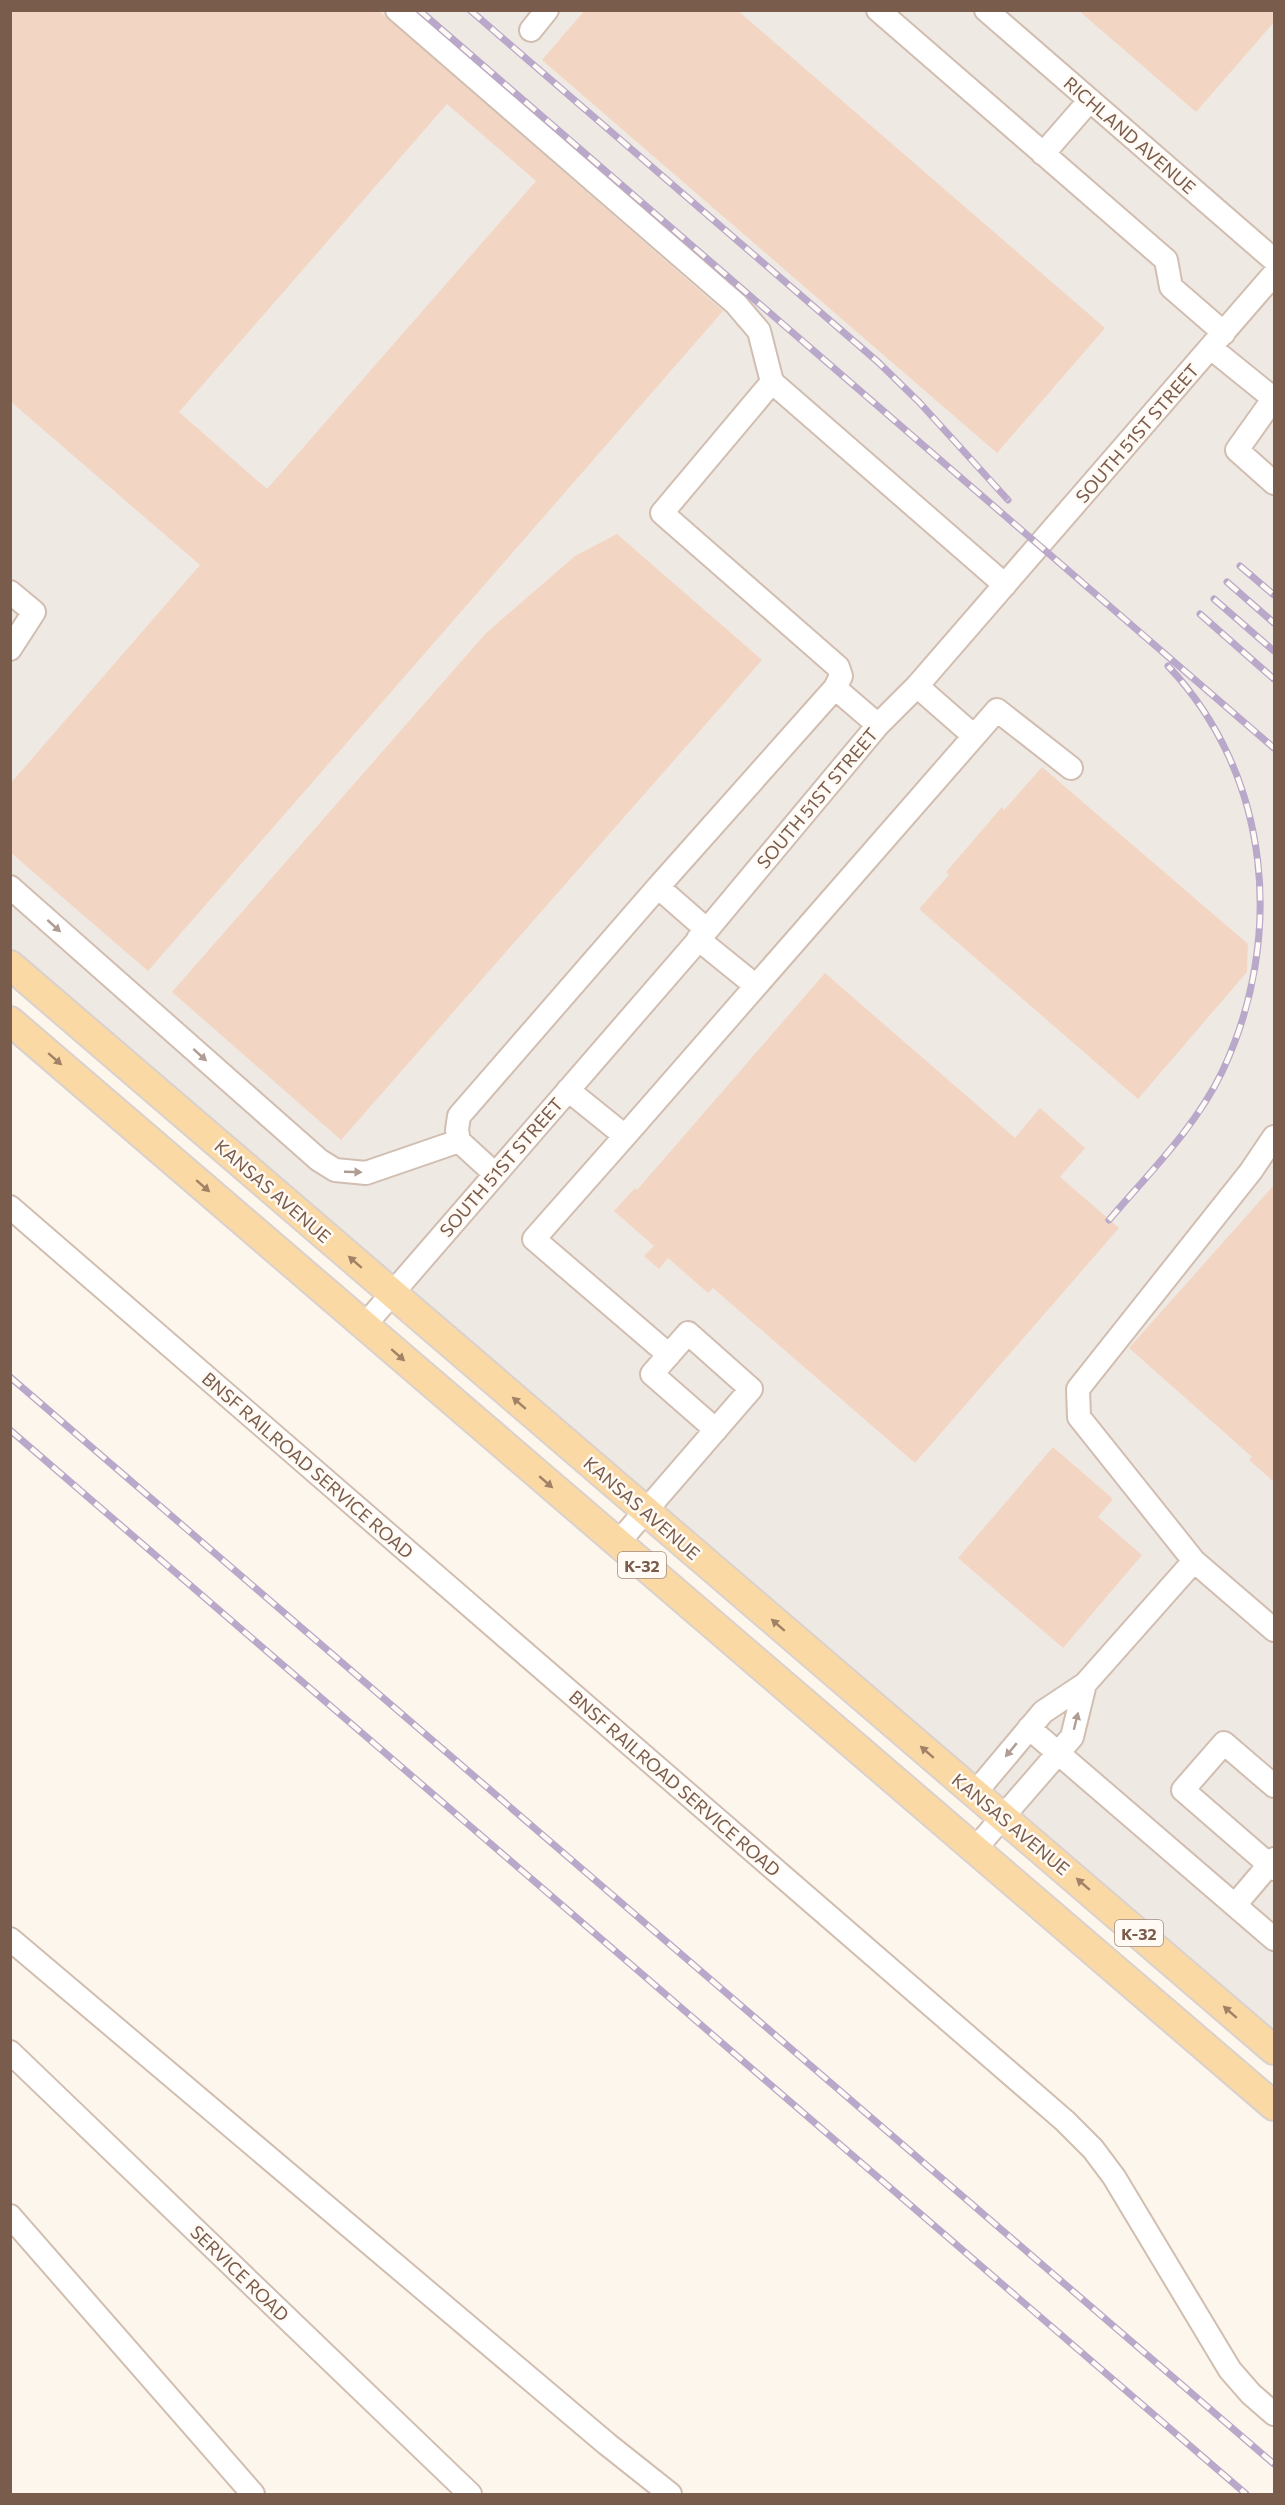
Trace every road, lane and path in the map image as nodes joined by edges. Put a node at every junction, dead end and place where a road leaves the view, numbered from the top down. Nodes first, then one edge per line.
1 (397, 10) edge
2 (547, 10) edge
3 (878, 10) edge
4 (986, 10) edge
5 (531, 30) dead end
6 (1090, 100) junction
7 (1043, 154) junction
8 (1275, 260) edge
9 (1275, 274) edge
10 (1217, 340) junction
11 (772, 382) junction
12 (1274, 399) edge
13 (1275, 483) edge
14 (1005, 585) junction
15 (10, 592) edge
16 (10, 649) edge
17 (917, 686) junction
18 (835, 688) junction
19 (878, 725) junction
20 (974, 736) junction
21 (1071, 768) dead end
22 (10, 887) edge
23 (658, 887) junction
24 (702, 934) junction
25 (10, 965) edge
26 (756, 986) junction
27 (10, 1021) edge
28 (568, 1090) junction
29 (625, 1136) junction
30 (1275, 1137) edge
31 (459, 1141) junction
32 (495, 1174) junction
33 (10, 1207) edge
34 (392, 1293) junction
35 (364, 1326) junction
36 (669, 1354) junction
37 (716, 1430) junction
38 (645, 1511) junction
39 (617, 1544) junction
40 (1194, 1562) junction
41 (1275, 1630) edge
42 (1086, 1684) junction
43 (1029, 1728) junction
44 (1059, 1753) junction
45 (1275, 1786) edge
46 (975, 1793) junction
47 (1004, 1816) junction
48 (976, 1848) junction
49 (1273, 1864) edge
50 (1235, 1905) junction
51 (10, 1939) edge
52 (1275, 1939) edge
53 (1275, 2050) edge
54 (10, 2052) edge
55 (1275, 2106) edge
56 (10, 2216) edge
57 (1275, 2414) edge
58 (253, 2494) edge
59 (470, 2494) edge
60 (670, 2494) edge

1 - 11 street
2 - 5 street
3 - 7 street
4 - 6 street, RICHLAND AVENUE
6 - 7 street
6 - 8 street, RICHLAND AVENUE
7 - 10 street
9 - 10 street, SOUTH 51ST STREET
10 - 12 street
10 - 14 street, SOUTH 51ST STREET
11 - 14 street
11 - 18 street
12 - 13 street
14 - 17 street, SOUTH 51ST STREET
15 - 16 street
17 - 19 street, SOUTH 51ST STREET
17 - 20 street
18 - 19 street
18 - 23 street
19 - 24 street, SOUTH 51ST STREET
20 - 21 street
20 - 26 street
22 -> 31 street
23 - 24 street
23 - 31 street
24 - 26 street
24 - 28 street, SOUTH 51ST STREET
34 -> 25 main road, KANSAS AVENUE / K-32
26 - 29 street
27 -> 35 main road, K-32
28 - 29 street
28 - 32 street, SOUTH 51ST STREET
29 - 36 street
30 - 40 street
31 - 32 street
32 - 34 street, SOUTH 51ST STREET
33 - 57 street, BNSF RAILROAD SERVICE ROAD
34 - 35 street, SOUTH 51ST STREET
38 -> 34 main road, KANSAS AVENUE / K-32
35 -> 39 main road, K-32
36 - 37 street
36 - 37 street
37 - 38 street
38 - 39 street
46 -> 38 main road, KANSAS AVENUE / K-32
39 - 48 main road, K-32
40 - 41 street
40 - 42 street
42 - 43 street
44 -> 42 street
43 - 44 street
43 -> 46 street
44 - 47 street
44 - 50 street
45 - 49 street
46 - 47 main road, KANSAS AVENUE / K-32
47 - 48 street
53 -> 47 main road, KANSAS AVENUE / K-32
48 - 55 main road, K-32
49 - 50 street
50 - 52 street
51 - 60 street
54 - 59 street, SERVICE ROAD
56 - 58 street

